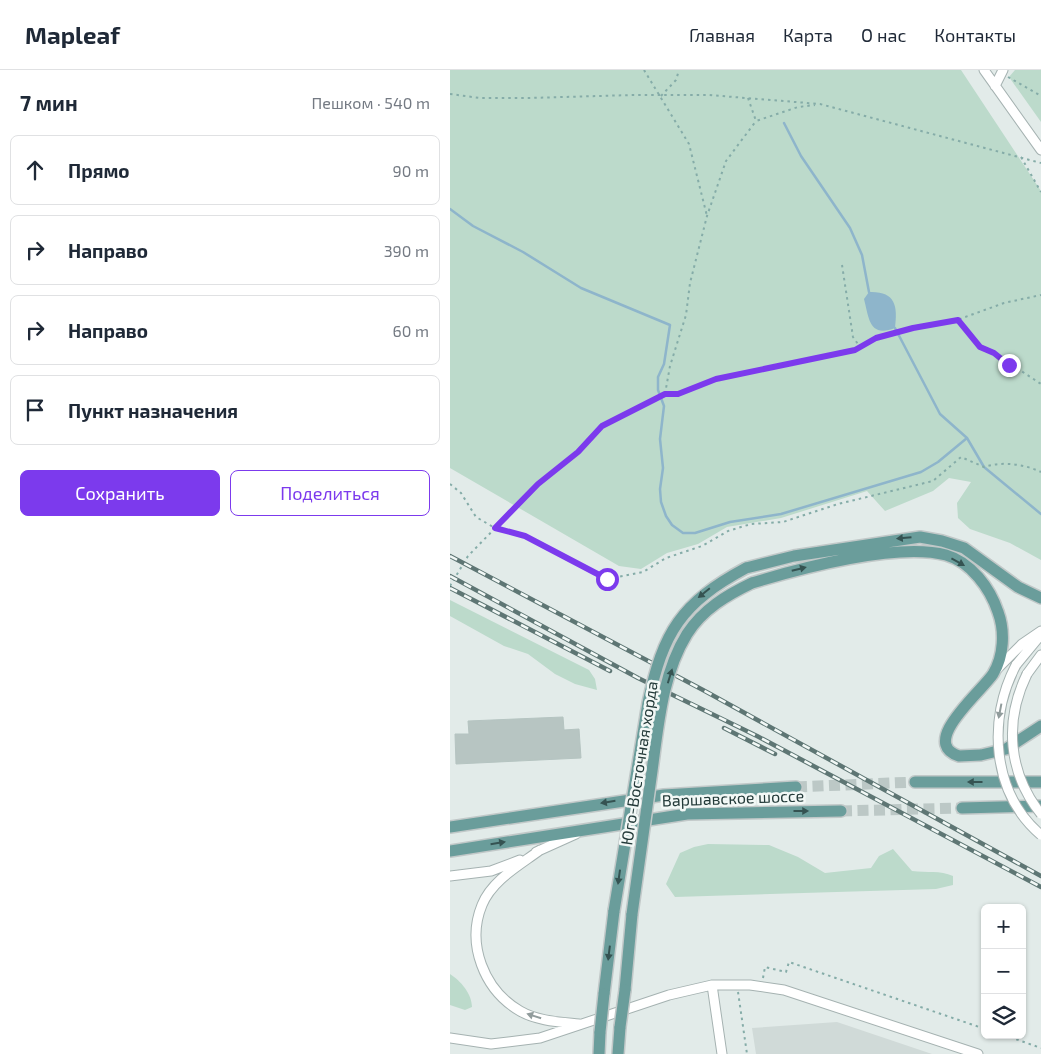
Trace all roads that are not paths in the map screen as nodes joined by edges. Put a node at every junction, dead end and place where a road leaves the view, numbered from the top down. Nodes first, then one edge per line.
1 (984, 70) edge
2 (1003, 71) edge
3 (995, 86) junction
4 (1041, 150) edge
5 (1041, 598) edge
6 (1041, 631) edge
7 (1041, 635) edge
8 (1041, 655) edge
9 (993, 674) junction
10 (1041, 720) edge
11 (1041, 726) edge
12 (1030, 732) junction
13 (1040, 781) edge
14 (916, 782) tunnel mouth
15 (796, 787) tunnel mouth
16 (1041, 806) edge
17 (962, 808) tunnel mouth
18 (841, 811) tunnel mouth
19 (1041, 814) edge
20 (450, 827) edge
21 (588, 828) junction
22 (1041, 835) edge
23 (540, 850) junction
24 (450, 851) edge
25 (450, 876) edge
26 (712, 985) junction
27 (582, 1024) junction
28 (450, 1038) edge
29 (599, 1054) edge
30 (618, 1054) edge
31 (722, 1054) edge
32 (978, 1054) edge

1 - 3 street
2 - 3 street
3 - 4 street
5 -> 29 main road, Юго-Восточная хорда, bridge
6 - 9 street
7 -> 22 street, bridge
8 - 19 street, bridge
9 - 12 main road
30 -> 9 main road, Юго-Восточная хорда, bridge
10 - 12 street
11 - 12 main road
13 -> 14 main road
15 -> 20 main road, Варшавское шоссе
16 - 17 main road
21 -> 18 main road, Варшавское шоссе
21 - 23 street
24 -> 21 main road, Варшавское шоссе
23 - 25 street
27 -> 23 street
26 - 27 street
26 - 31 street
26 - 32 street
27 - 28 street

